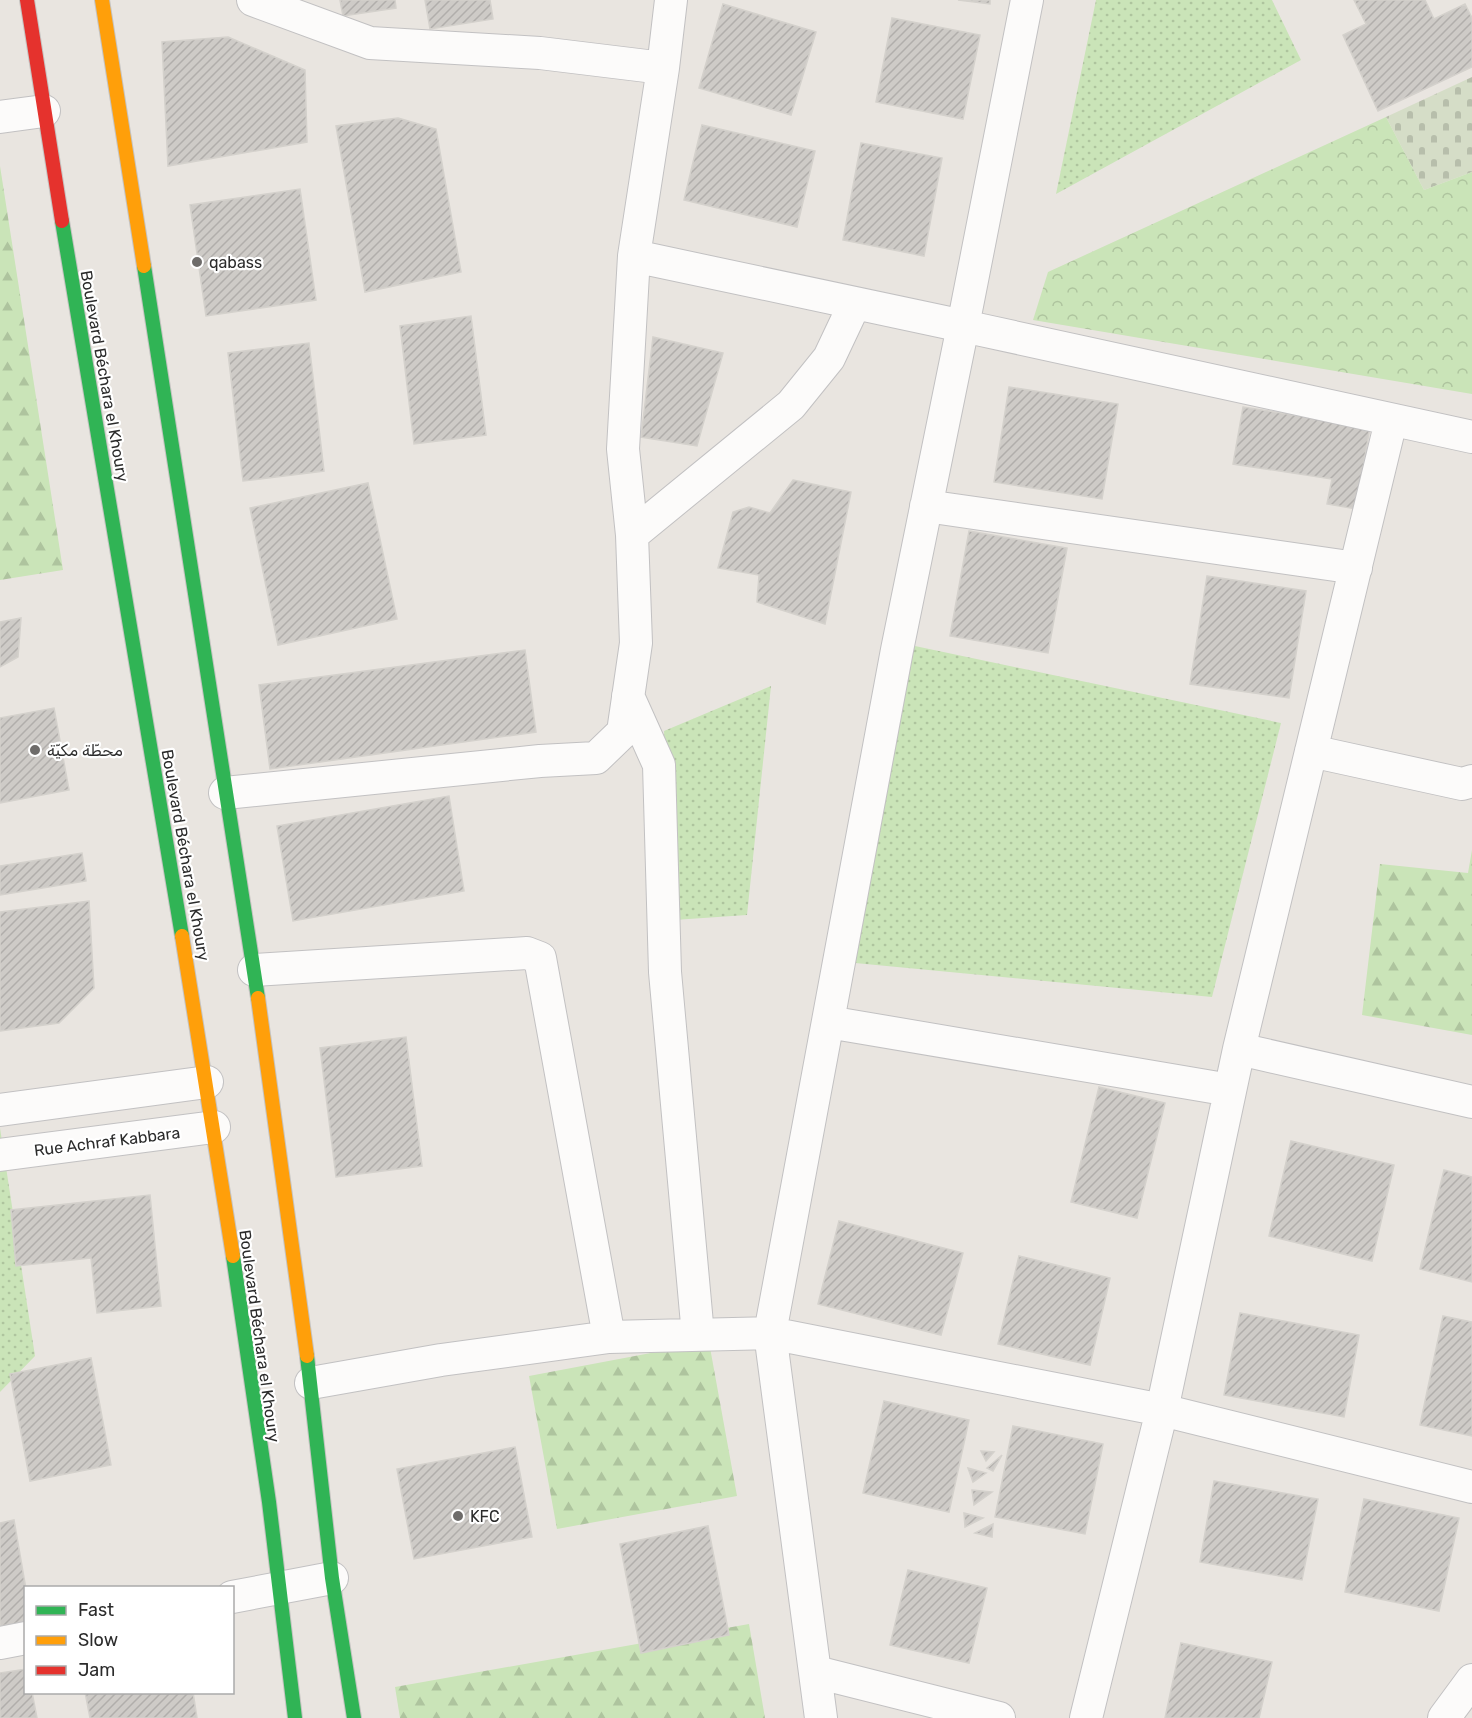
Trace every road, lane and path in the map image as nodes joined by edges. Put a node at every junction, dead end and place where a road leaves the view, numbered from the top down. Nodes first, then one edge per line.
1 (27, 0) edge
2 (102, 0) edge
3 (253, 0) edge
4 (671, 0) edge
5 (1027, 0) edge
6 (663, 68) junction
7 (44, 111) junction
8 (0, 117) edge
9 (634, 256) junction
10 (855, 303) junction
11 (963, 326) junction
12 (1391, 421) junction
13 (1472, 437) edge
14 (926, 506) junction
15 (632, 535) junction
16 (1356, 568) junction
17 (628, 696) junction
18 (1311, 751) junction
19 (1472, 781) edge
20 (225, 793) junction
21 (254, 970) junction
22 (828, 1022) junction
23 (1239, 1048) junction
24 (207, 1082) junction
25 (1230, 1090) junction
26 (1472, 1102) edge
27 (0, 1110) edge
28 (213, 1127) junction
29 (0, 1155) edge
30 (770, 1333) junction
31 (698, 1335) junction
32 (609, 1337) junction
33 (311, 1383) junction
34 (1162, 1410) junction
35 (1472, 1487) edge
36 (332, 1578) junction
37 (280, 1587) junction
38 (234, 1597) edge
39 (24, 1638) edge
40 (0, 1643) edge
41 (816, 1672) junction
42 (1472, 1680) edge
43 (295, 1718) edge
44 (354, 1718) edge
45 (821, 1718) edge
46 (999, 1718) edge
47 (1086, 1718) edge
48 (1444, 1718) edge

1 - 7 highway, Boulevard Béchara el Khoury
2 - 20 highway
3 - 6 street
4 - 6 street
5 - 11 street
6 - 9 street
7 - 8 street
7 - 24 highway, Boulevard Béchara el Khoury
9 - 10 street
9 - 15 street
10 - 11 street
10 - 15 street
11 - 12 street
11 - 14 street
12 - 13 street
12 - 16 street
14 - 16 street
14 - 22 street
15 - 17 street
16 - 18 street
17 - 20 street
17 - 31 street
18 - 19 street
18 - 23 street
20 - 21 highway
21 - 32 street
21 - 33 highway
22 - 25 street
22 - 30 street
23 - 25 street
23 - 26 street
24 - 27 street
24 - 28 highway, Boulevard Béchara el Khoury
25 - 34 street
28 - 29 street, Rue Achraf Kabbara
28 - 37 highway, Boulevard Béchara el Khoury
30 - 31 street
30 - 34 street
30 - 41 street
31 - 32 street
32 - 33 street
33 - 36 highway
34 - 35 street
34 - 47 street
36 - 37 street
36 - 44 highway
37 - 38 street
37 - 43 highway, Boulevard Béchara el Khoury
39 - 40 street
41 - 45 street
41 - 46 street
42 - 48 street

